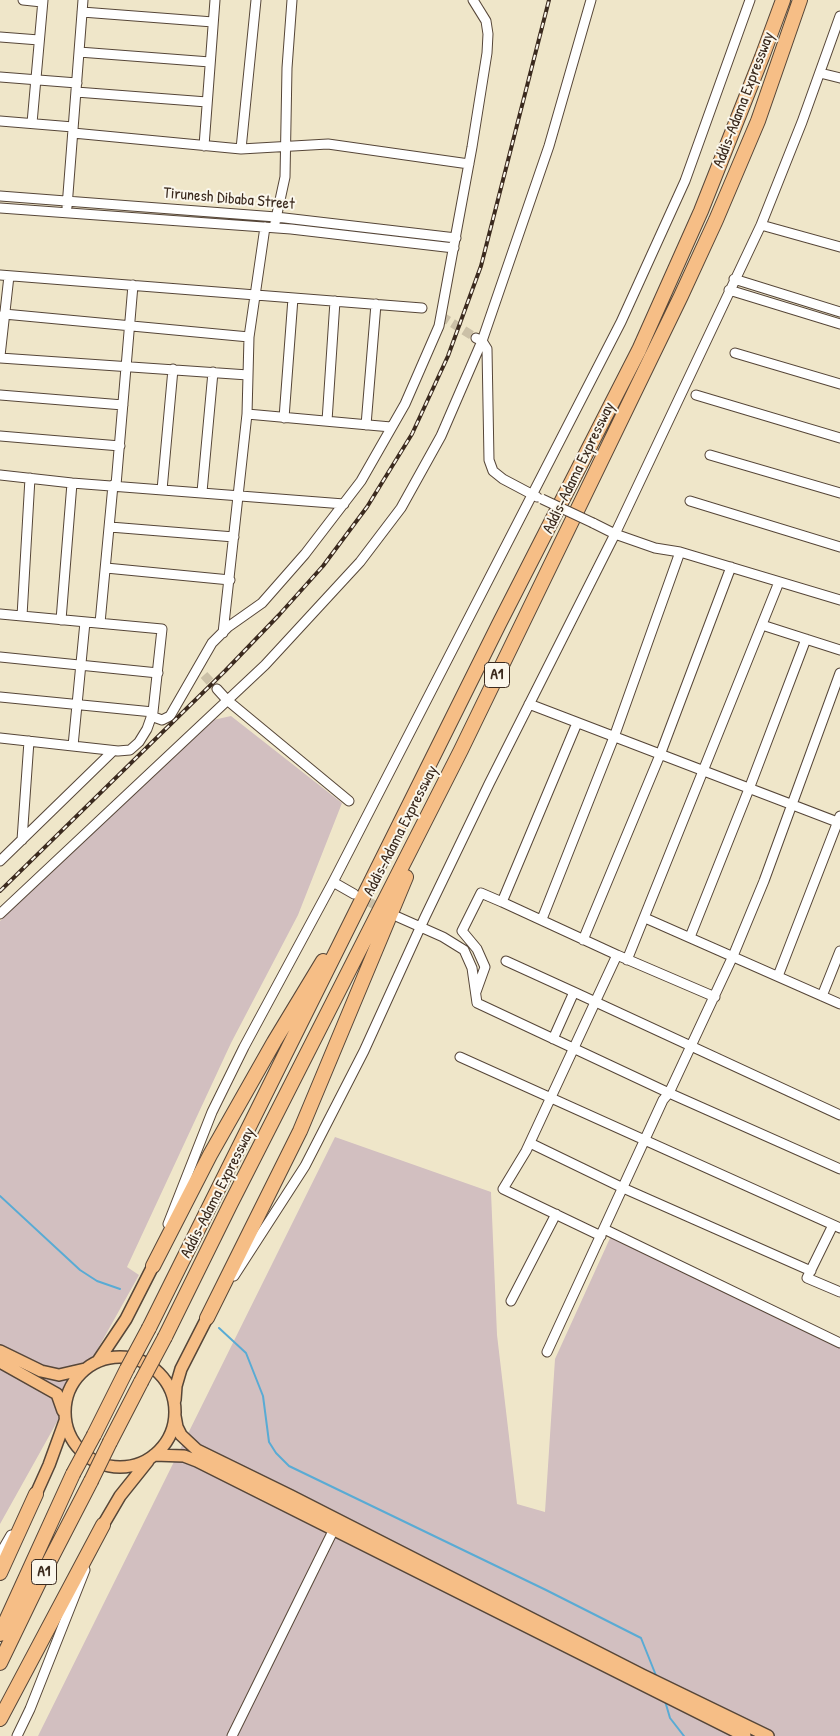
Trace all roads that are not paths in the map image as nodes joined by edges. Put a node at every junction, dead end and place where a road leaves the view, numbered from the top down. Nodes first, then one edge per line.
1 (23, 0) edge
2 (83, 0) edge
3 (215, 0) edge
4 (256, 0) edge
5 (292, 0) edge
6 (473, 0) edge
7 (591, 0) edge
8 (750, 0) edge
9 (783, 0) edge
10 (800, 0) edge
11 (43, 1) edge
12 (82, 12) junction
13 (840, 16) edge
14 (213, 22) junction
15 (0, 37) edge
16 (39, 40) junction
17 (79, 52) junction
18 (210, 62) junction
19 (820, 73) junction
20 (0, 77) edge
21 (840, 78) edge
22 (36, 80) junction
23 (76, 87) junction
24 (207, 102) junction
25 (0, 122) edge
26 (32, 123) junction
27 (73, 130) junction
28 (204, 146) junction
29 (286, 146) junction
30 (241, 149) junction
31 (469, 164) junction
32 (0, 196) edge
33 (68, 201) junction
34 (0, 208) edge
35 (67, 213) junction
36 (276, 217) junction
37 (761, 225) junction
38 (270, 228) junction
39 (456, 238) junction
40 (840, 247) edge
41 (454, 248) junction
42 (4, 276) edge
43 (734, 279) junction
44 (133, 286) junction
45 (729, 290) junction
46 (255, 294) junction
47 (293, 298) junction
48 (335, 301) junction
49 (376, 304) junction
50 (422, 308) dead end
51 (840, 312) edge
52 (4, 314) junction
53 (840, 324) edge
54 (130, 326) junction
55 (250, 337) junction
56 (479, 339) junction
57 (735, 353) dead end
58 (0, 357) edge
59 (126, 368) junction
60 (172, 370) junction
61 (213, 372) junction
62 (248, 375) junction
63 (840, 384) edge
64 (0, 395) edge
65 (696, 395) dead end
66 (123, 405) junction
67 (247, 414) junction
68 (284, 418) junction
69 (327, 422) junction
70 (366, 425) junction
71 (392, 427) junction
72 (0, 436) edge
73 (840, 438) edge
74 (120, 446) junction
75 (710, 455) dead end
76 (0, 475) edge
77 (30, 478) junction
78 (72, 482) junction
79 (115, 485) junction
80 (162, 490) junction
81 (202, 492) junction
82 (840, 493) edge
83 (532, 494) junction
84 (239, 495) junction
85 (690, 501) dead end
86 (344, 504) junction
87 (110, 527) junction
88 (615, 534) junction
89 (234, 536) junction
90 (840, 547) edge
91 (680, 552) junction
92 (106, 568) junction
93 (731, 568) junction
94 (230, 580) junction
95 (779, 582) junction
96 (840, 600) edge
97 (0, 614) edge
98 (22, 616) junction
99 (61, 620) junction
100 (85, 622) junction
101 (100, 623) junction
102 (762, 625) junction
103 (223, 633) junction
104 (806, 639) junction
105 (840, 650) edge
106 (0, 657) edge
107 (82, 664) junction
108 (158, 673) junction
109 (840, 673) edge
110 (217, 689) tunnel mouth
111 (0, 697) edge
112 (227, 700) junction
113 (529, 704) junction
114 (78, 706) junction
115 (152, 714) junction
116 (577, 723) junction
117 (614, 737) junction
118 (0, 738) edge
119 (29, 741) junction
120 (73, 746) junction
121 (113, 751) junction
122 (660, 754) junction
123 (704, 771) junction
124 (750, 788) junction
125 (439, 795) junction
126 (349, 801) dead end
127 (792, 805) junction
128 (839, 820) edge
129 (22, 840) junction
130 (0, 861) edge
131 (332, 882) junction
132 (371, 884) junction
133 (354, 894) tunnel mouth
134 (502, 902) junction
135 (0, 914) edge
136 (398, 916) dead end
137 (645, 918) junction
138 (542, 919) junction
139 (420, 928) junction
140 (690, 937) junction
141 (583, 940) junction
142 (840, 951) edge
143 (618, 955) junction
144 (733, 956) junction
145 (627, 960) junction
146 (506, 961) dead end
147 (778, 976) junction
148 (574, 992) junction
149 (476, 994) junction
150 (822, 996) junction
151 (715, 997) junction
152 (596, 1001) junction
153 (840, 1004) edge
154 (553, 1039) junction
155 (693, 1045) junction
156 (574, 1049) junction
157 (460, 1057) dead end
158 (669, 1094) junction
159 (551, 1098) junction
160 (840, 1115) edge
161 (645, 1141) junction
162 (530, 1144) junction
163 (840, 1169) edge
164 (623, 1188) junction
165 (556, 1214) junction
166 (836, 1227) edge
167 (602, 1232) junction
168 (153, 1266) junction
169 (811, 1271) junction
170 (840, 1292) edge
171 (511, 1301) dead end
172 (207, 1318) junction
173 (840, 1343) edge
174 (547, 1352) dead end
175 (1, 1356) edge
176 (98, 1361) junction
177 (85, 1369) junction
178 (174, 1402) junction
179 (175, 1416) junction
180 (65, 1418) junction
181 (153, 1456) junction
182 (36, 1494) junction
183 (103, 1525) junction
184 (334, 1529) junction
185 (0, 1554) edge
186 (0, 1573) edge
187 (0, 1634) edge
188 (0, 1663) edge
189 (0, 1720) edge
190 (17, 1736) edge
191 (232, 1736) edge
192 (745, 1736) edge
193 (768, 1736) edge

1 - 11 street
2 - 12 street
3 - 14 street
4 - 30 street
5 - 29 street
6 - 31 street
7 - 56 street
8 - 83 street
9 - 132 highway, Addis-Adama Expressway / A1
10 - 125 highway, Addis-Adama Expressway / A1
11 - 16 street
12 - 14 street
12 - 17 street
13 - 19 street
14 - 18 street
15 - 16 street
16 - 22 street
17 - 18 street
17 - 23 street
18 - 24 street
19 - 21 street
19 - 37 street
20 - 22 street
22 - 23 street
22 - 26 street
23 - 24 street
23 - 27 street
24 - 28 street
25 - 26 street
26 - 27 street
27 - 28 street
27 - 33 street
28 - 30 street
29 - 30 street
29 - 31 street
29 - 36 street
31 - 39 street
32 - 33 street, Tirunesh Dibaba Street
33 - 35 street
33 - 36 street, Tirunesh Dibaba Street
34 - 35 street, Tirunesh Dibaba Street
35 - 38 street, Tirunesh Dibaba Street
36 - 38 street
36 - 39 street, Tirunesh Dibaba Street
37 - 40 street
37 - 43 street
38 - 41 street, Tirunesh Dibaba Street
38 - 46 street
39 - 41 street
41 - 71 street
42 - 44 street
42 - 52 street
43 - 45 street
43 - 51 street
44 - 46 street
44 - 54 street
45 - 53 street
45 - 88 street
46 - 47 street
46 - 55 street
47 - 48 street
47 - 68 street
48 - 49 street
48 - 69 street
49 - 50 street
49 - 70 street
52 - 54 street
52 - 58 street
54 - 55 street
54 - 59 street
55 - 62 street
56 - 83 street
56 - 112 street
57 - 63 street
58 - 59 street
59 - 60 street
59 - 66 street
60 - 61 street
60 - 80 street
61 - 62 street
61 - 81 street
62 - 67 street
64 - 66 street
65 - 73 street
66 - 74 street
67 - 68 street
67 - 84 street
68 - 69 street
69 - 70 street
70 - 71 street
71 - 86 street
72 - 74 street
74 - 79 street
75 - 82 street
76 - 77 street
77 - 78 street
77 - 98 street
78 - 79 street
78 - 99 street
79 - 80 street
79 - 87 street
80 - 81 street
81 - 84 street
83 - 88 street, bridge
83 - 131 street
84 - 86 street
84 - 89 street
85 - 90 street
86 - 103 street
87 - 89 street
87 - 92 street
88 - 91 street
88 - 113 street
89 - 94 street
91 - 93 street
91 - 117 street
92 - 94 street
92 - 101 street
93 - 95 street
93 - 122 street
94 - 103 street
95 - 96 street
95 - 102 street
97 - 98 street
98 - 99 street
99 - 100 street
100 - 101 street
100 - 107 street
101 - 108 street
102 - 104 street
102 - 123 street
103 - 115 street
104 - 105 street
104 - 124 street
106 - 107 street
107 - 108 street
107 - 114 street
108 - 115 street
109 - 127 street
110 - 112 street
111 - 114 street
112 - 126 street
112 - 135 street
113 - 116 street
113 - 139 street
114 - 115 street
114 - 120 street
115 - 121 street
116 - 117 street
116 - 134 street
117 - 122 street
117 - 138 street
118 - 119 street
119 - 120 street
119 - 129 street
120 - 121 street
121 - 129 street
122 - 123 street
122 - 141 street
123 - 124 street
123 - 137 street
124 - 127 street
124 - 140 street
125 - 172 highway
125 - 188 highway, Addis-Adama Expressway / A1, bridge
127 - 128 street
127 - 144 street
128 - 147 street
129 - 130 street
131 - 133 street
131 - 168 street
132 - 168 highway
132 - 187 highway, Addis-Adama Expressway / A1, bridge
134 - 138 street
134 - 149 street
136 - 139 street
137 - 140 street
137 - 145 street
138 - 141 street
139 - 149 street
139 - 172 street
140 - 144 street
141 - 143 street
142 - 150 street
143 - 145 street
143 - 152 street
144 - 147 street
144 - 151 street
145 - 151 street
146 - 148 street
147 - 150 street
148 - 152 street
148 - 154 street
149 - 154 street
150 - 153 street
151 - 155 street
152 - 155 street
152 - 156 street
154 - 156 street
155 - 158 street
155 - 160 street
156 - 158 street
156 - 159 street
157 - 159 street
158 - 161 street
158 - 163 street
159 - 161 street
159 - 162 street
161 - 164 street
161 - 166 street
162 - 164 street
162 - 165 street
164 - 167 street
164 - 169 street
165 - 167 street
165 - 171 street
166 - 169 street
167 - 173 street
167 - 174 street
168 - 176 main road
169 - 170 street
172 - 178 main road
175 - 177 main road
175 - 180 main road
176 - 177 main road
176 - 178 main road
177 - 180 main road
178 - 179 main road
179 - 181 main road
179 - 193 main road
180 - 181 main road
180 - 182 main road
181 - 183 main road
181 - 184 main road
182 - 185 street
182 - 186 highway
183 - 189 highway
183 - 190 street
184 - 191 street
184 - 192 main road

